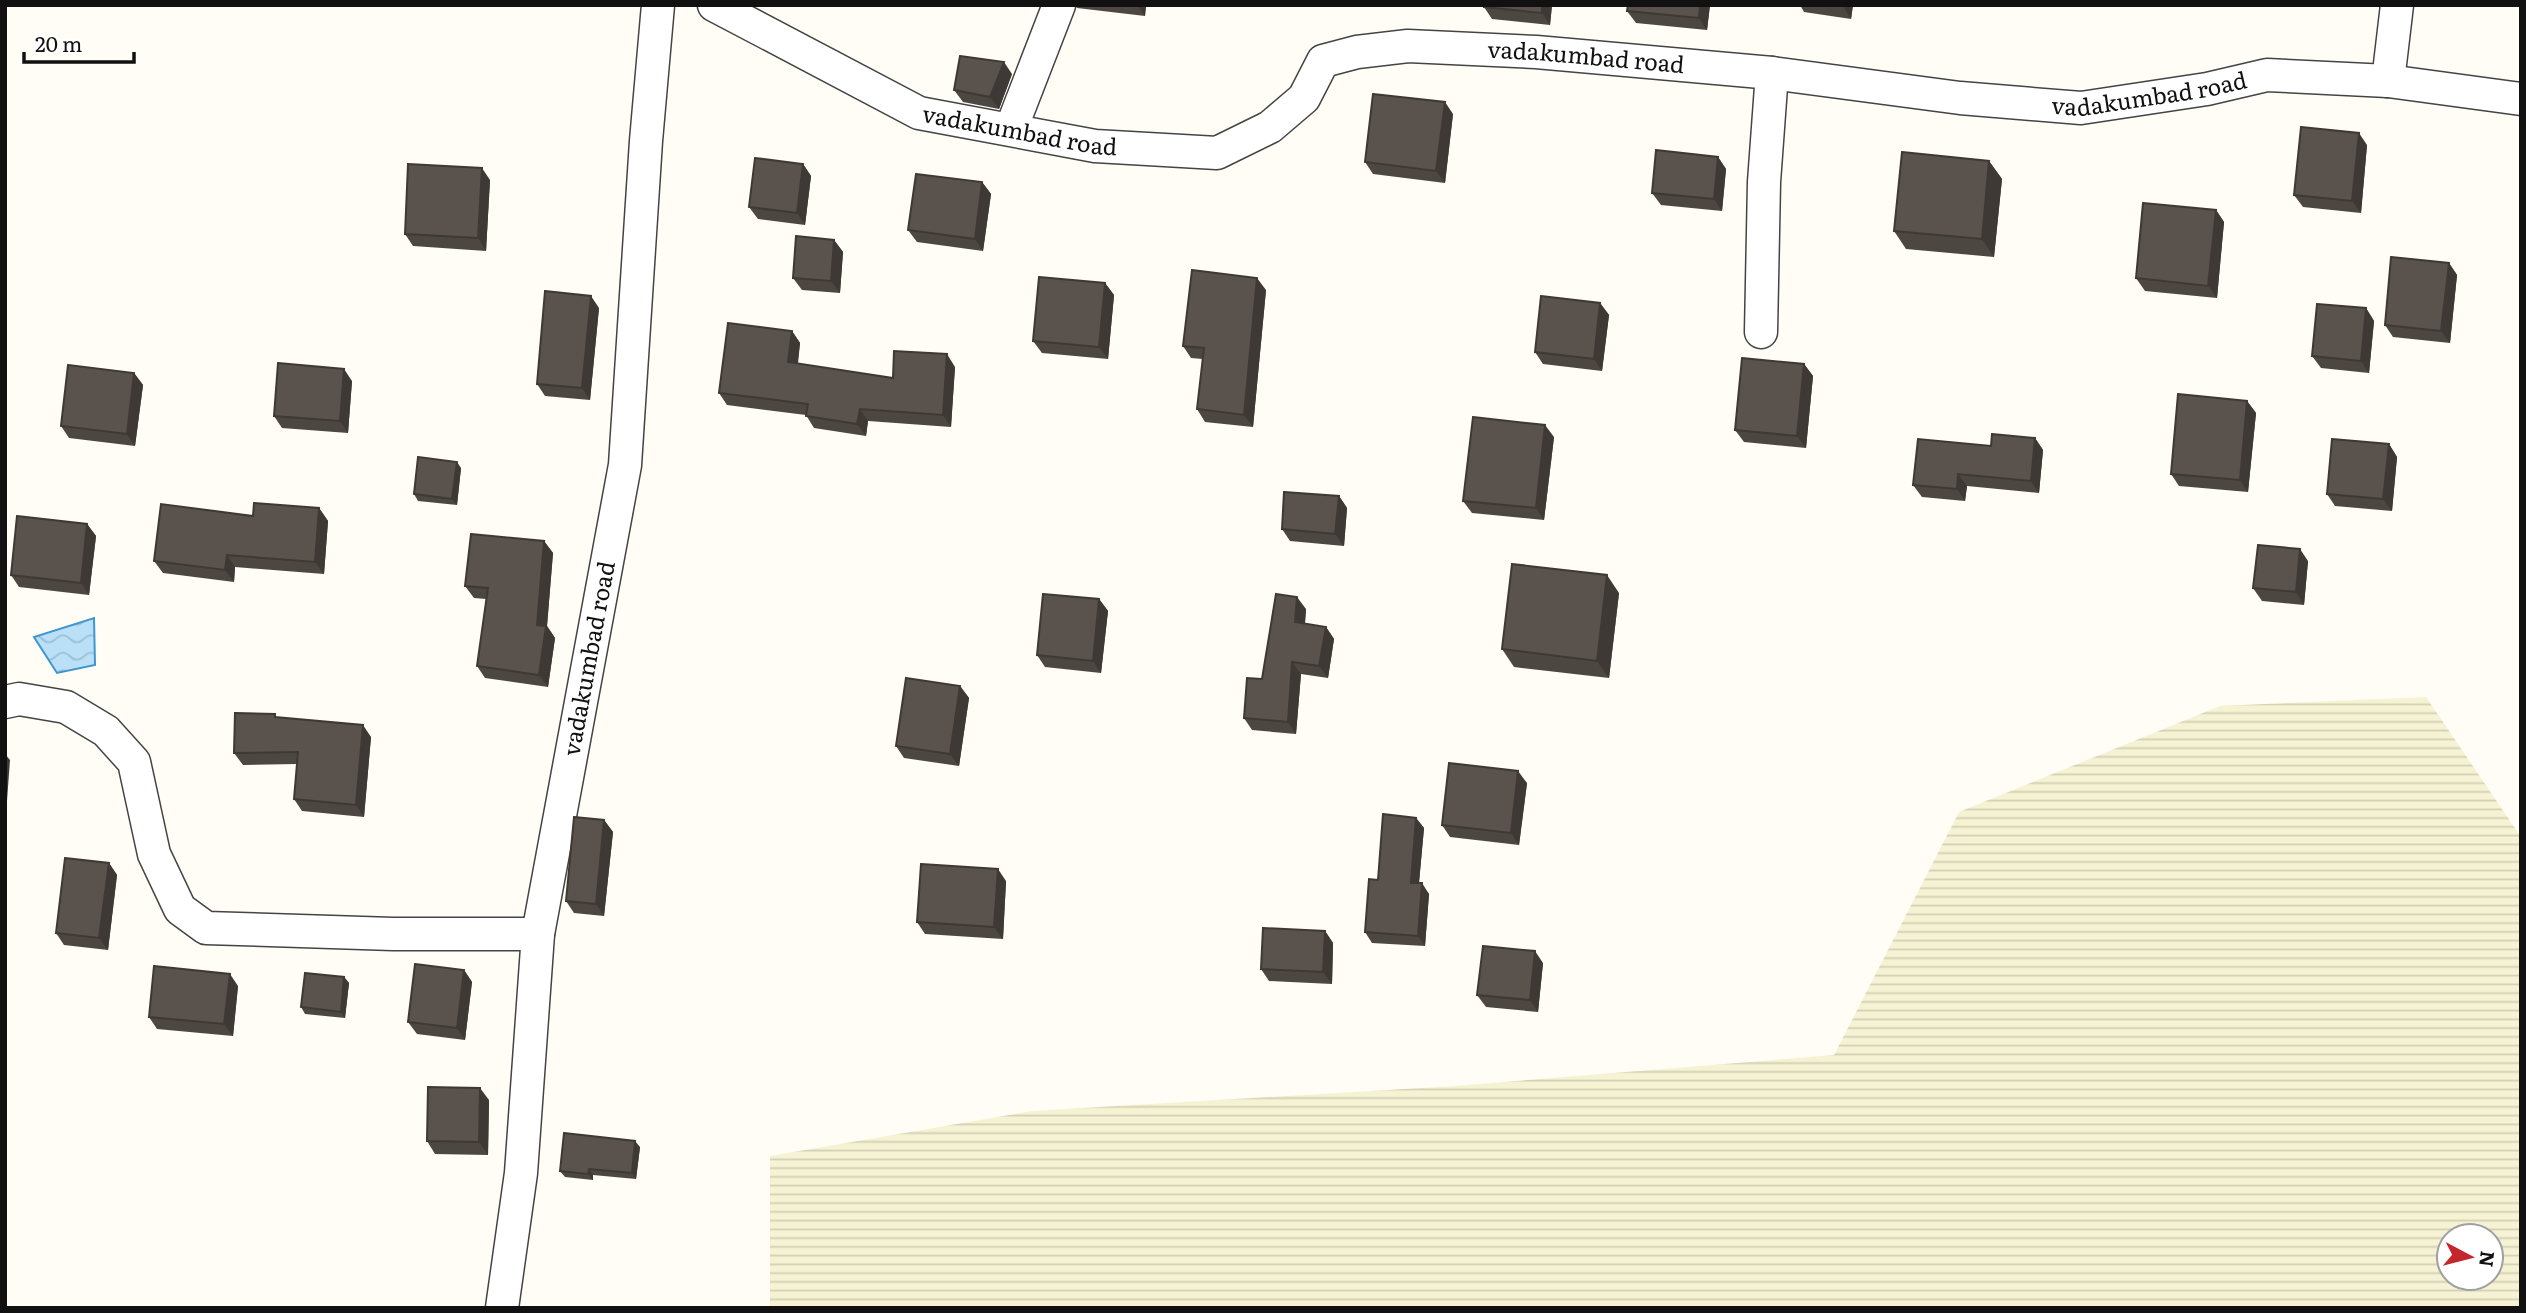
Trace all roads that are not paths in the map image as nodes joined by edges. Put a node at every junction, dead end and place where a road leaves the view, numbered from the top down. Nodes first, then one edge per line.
1 (658, 5) edge
2 (715, 5) edge
3 (1059, 5) edge
4 (2397, 5) edge
5 (1772, 73) junction
6 (2388, 81) junction
7 (2521, 99) edge
8 (1011, 129) junction
9 (1761, 332) dead end
10 (5, 702) edge
11 (538, 934) junction
12 (502, 1308) edge

1 - 11 street, vadakumbad road
2 - 8 street, vadakumbad road
3 - 8 street
4 - 6 street
5 - 6 street, vadakumbad road
5 - 8 street, vadakumbad road
5 - 9 street
6 - 7 street, vadakumbad road
10 - 11 street
11 - 12 street, vadakumbad road

